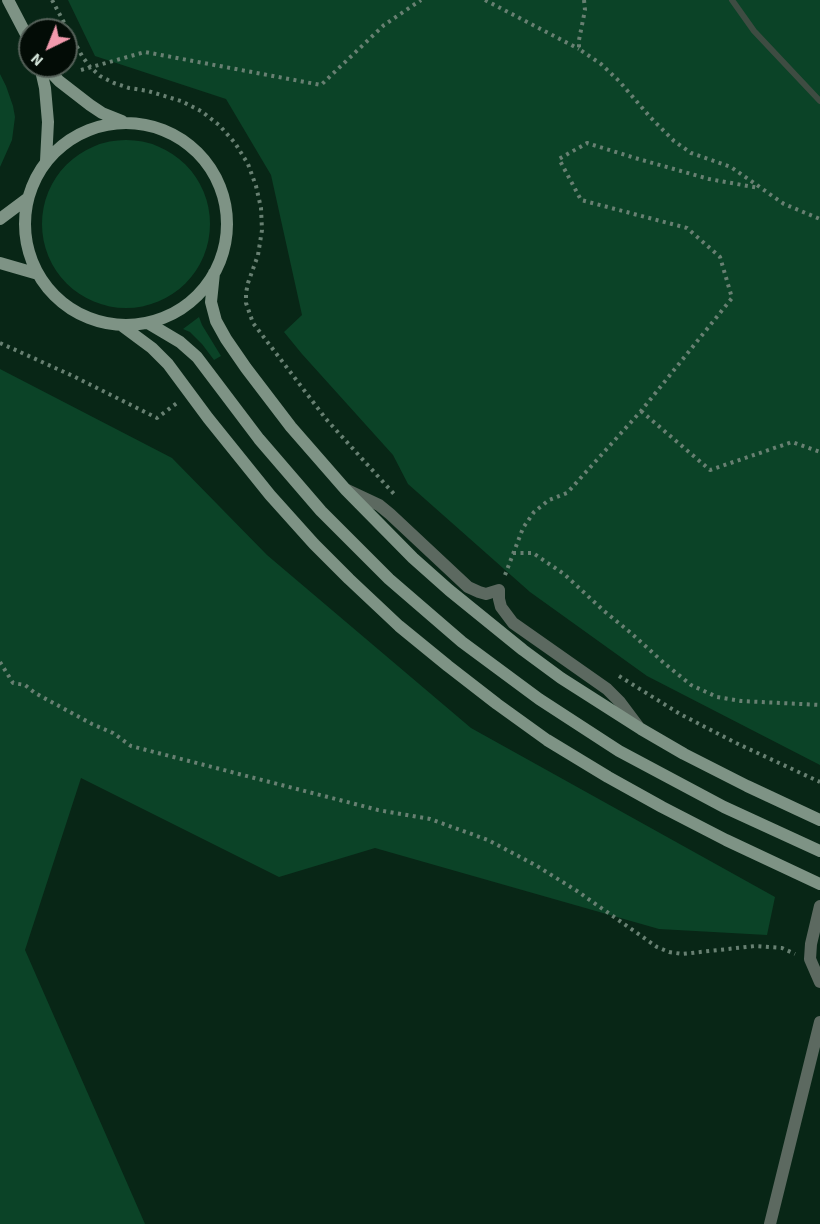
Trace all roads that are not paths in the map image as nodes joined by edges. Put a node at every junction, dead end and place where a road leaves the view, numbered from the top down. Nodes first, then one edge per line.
1 (8, 0) edge
2 (18, 19) edge
3 (43, 78) edge
4 (56, 78) edge
5 (126, 123) junction
6 (46, 161) junction
7 (28, 198) junction
8 (0, 219) edge
9 (0, 263) edge
10 (214, 273) junction
11 (38, 274) junction
12 (148, 323) junction
13 (121, 325) junction
14 (346, 490) junction
15 (641, 729) junction
16 (820, 820) edge
17 (820, 851) edge
18 (820, 884) edge
19 (820, 906) edge
20 (820, 982) edge
21 (820, 1022) edge
22 (770, 1224) edge

1 - 2 main road
3 - 6 main road
4 - 5 main road
5 - 6 main road
5 - 10 main road
6 - 7 main road
7 - 8 main road
7 - 11 main road
9 - 11 main road
10 - 12 main road
10 - 14 main road
11 - 13 main road
12 - 13 main road
12 - 17 main road
13 - 18 main road
14 - 15 main road
14 - 15 street
15 - 16 main road
19 - 20 street
21 - 22 street

